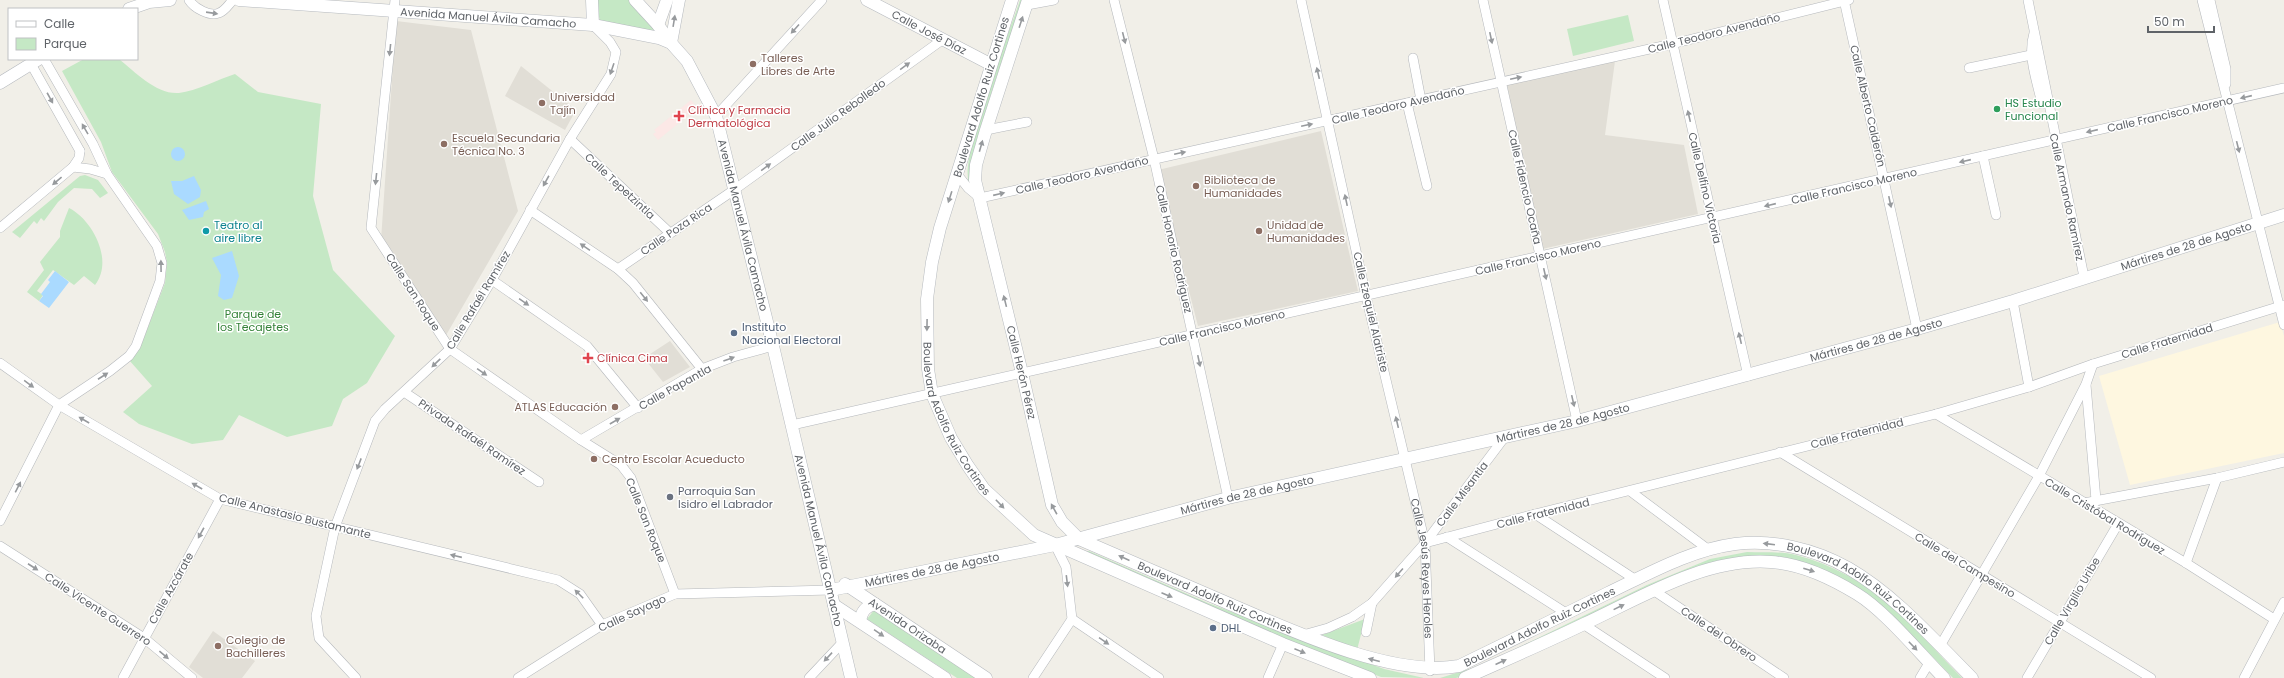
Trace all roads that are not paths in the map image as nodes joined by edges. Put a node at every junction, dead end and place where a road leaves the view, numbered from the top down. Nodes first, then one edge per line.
1 (170, 0) edge
2 (189, 0) edge
3 (233, 0) edge
4 (240, 0) edge
5 (592, 0) edge
6 (635, 0) edge
7 (667, 0) edge
8 (679, 0) edge
9 (822, 0) edge
10 (867, 0) edge
11 (1012, 0) edge
12 (1054, 0) edge
13 (1114, 0) edge
14 (1301, 0) edge
15 (1483, 0) edge
16 (1663, 0) edge
17 (1846, 0) edge
18 (2028, 0) edge
19 (2202, 0) edge
20 (2210, 0) edge
21 (148, 1) edge
22 (1027, 3) edge
23 (395, 6) edge
24 (131, 8) edge
25 (593, 25) junction
26 (658, 25) junction
27 (2034, 31) junction
28 (942, 40) junction
29 (671, 42) junction
30 (1672, 44) junction
31 (2031, 55) junction
32 (1413, 58) dead end
33 (45, 60) edge
34 (35, 62) edge
35 (990, 64) junction
36 (1969, 68) dead end
37 (1500, 81) junction
38 (0, 83) edge
39 (2284, 88) edge
40 (1420, 100) junction
41 (2227, 101) junction
42 (1407, 103) junction
43 (716, 116) junction
44 (2050, 117) junction
45 (1329, 121) junction
46 (1027, 122) dead end
47 (986, 130) junction
48 (570, 139) junction
49 (2056, 139) junction
50 (93, 144) junction
51 (80, 151) junction
52 (1983, 156) junction
53 (1154, 159) junction
54 (73, 167) junction
55 (107, 174) junction
56 (957, 174) junction
57 (1885, 179) junction
58 (1427, 186) dead end
59 (734, 190) junction
60 (980, 198) junction
61 (530, 210) junction
62 (1996, 215) dead end
63 (2284, 215) edge
64 (1712, 218) junction
65 (2257, 223) junction
66 (0, 228) edge
67 (670, 233) junction
68 (1541, 256) junction
69 (618, 269) junction
70 (2084, 277) junction
71 (492, 280) junction
72 (1366, 296) junction
73 (2013, 301) junction
74 (2281, 306) edge
75 (2284, 325) edge
76 (1917, 329) junction
77 (1194, 335) junction
78 (773, 346) junction
79 (450, 349) junction
80 (0, 363) edge
81 (2093, 364) junction
82 (702, 369) junction
83 (1022, 373) junction
84 (1748, 376) junction
85 (2086, 384) junction
86 (2029, 387) junction
87 (404, 392) junction
88 (932, 394) junction
89 (59, 405) junction
90 (638, 408) junction
91 (1936, 414) junction
92 (1577, 421) junction
93 (792, 425) junction
94 (1504, 438) junction
95 (581, 440) junction
96 (1780, 452) junction
97 (1406, 460) junction
98 (2284, 462) edge
99 (2039, 476) junction
100 (2217, 478) junction
101 (539, 482) dead end
102 (1630, 491) junction
103 (1228, 498) junction
104 (220, 499) junction
105 (2096, 500) junction
106 (2084, 503) junction
107 (1535, 514) junction
108 (0, 521) edge
109 (2118, 524) junction
110 (335, 527) junction
111 (1447, 537) junction
112 (1079, 539) junction
113 (1424, 543) junction
114 (1055, 545) junction
115 (0, 546) edge
116 (1708, 550) junction
117 (2186, 563) junction
118 (828, 575) junction
119 (1982, 575) junction
120 (1636, 580) junction
121 (848, 586) junction
122 (831, 590) junction
123 (1653, 590) junction
124 (675, 594) junction
125 (2284, 602) edge
126 (1372, 603) junction
127 (875, 604) junction
128 (834, 605) junction
129 (1566, 614) junction
130 (1072, 619) junction
131 (2274, 619) junction
132 (860, 621) junction
133 (2059, 622) junction
134 (1583, 624) junction
135 (602, 625) junction
136 (1366, 632) dead end
137 (1303, 635) junction
138 (144, 638) junction
139 (842, 643) junction
140 (1283, 644) junction
141 (1940, 646) junction
142 (1929, 663) junction
143 (1430, 674) edge
144 (1353, 676) edge
145 (122, 678) edge
146 (192, 678) edge
147 (356, 678) edge
148 (518, 678) edge
149 (809, 678) edge
150 (851, 678) edge
151 (945, 678) edge
152 (986, 678) edge
153 (1033, 678) edge
154 (1159, 678) edge
155 (1268, 678) edge
156 (1370, 678) edge
157 (1465, 678) edge
158 (1665, 678) edge
159 (1784, 678) edge
160 (1920, 678) edge
161 (1944, 678) edge
162 (1972, 678) edge
163 (2027, 678) edge
164 (2151, 678) edge
165 (2244, 678) edge

1 - 21 main road
2 -> 3 street
4 - 23 main road, Avenida Manuel Ávila Camacho
5 - 25 main road
6 - 26 main road
7 - 26 main road
29 -> 8 main road
9 -> 43 street
10 - 28 main road, Calle José Díaz
11 - 35 main road, Boulevard Adolfo Ruiz Cortines
12 - 22 street
13 -> 53 street, Calle Honorio Rodríguez
45 -> 14 street, Calle Ezequiel Alatriste
15 -> 37 street, Calle Fidencio Ocaña
16 - 30 street, Calle Delfino Victoria
17 - 30 street, Calle Teodoro Avendaño
17 - 57 street, Calle Alberto Calderón
18 - 27 street, Calle Armando Ramírez
19 - 41 street
20 - 41 street
21 - 24 main road
47 -> 22 main road, Boulevard Adolfo Ruiz Cortines
23 - 25 main road, Avenida Manuel Ávila Camacho
23 -> 79 street, Calle San Roque
25 - 29 main road, Avenida Manuel Ávila Camacho
25 -> 48 street, Calle Rafaél Ramírez
26 - 29 main road
27 - 31 street, Calle Armando Ramírez
27 - 44 street, Calle Armando Ramírez
28 - 35 main road, Calle José Díaz
59 -> 28 street, Calle Julio Rebolledo
29 - 43 main road, Avenida Manuel Ávila Camacho
37 -> 30 street, Calle Teodoro Avendaño
64 -> 30 street, Calle Delfino Victoria
31 - 36 street
31 - 44 street, Calle Armando Ramírez
32 - 40 street
50 -> 33 street
34 - 38 main road
34 -> 51 street
35 - 56 main road, Boulevard Adolfo Ruiz Cortines
37 - 40 street, Calle Teodoro Avendaño
37 - 68 street, Calle Fidencio Ocaña
39 -> 41 street, Calle Francisco Moreno
40 - 42 street, Calle Teodoro Avendaño
41 -> 49 street, Calle Francisco Moreno
41 -> 65 street
42 - 45 street, Calle Teodoro Avendaño
42 - 58 street
43 - 59 main road, Avenida Manuel Ávila Camacho
44 - 49 street, Calle Armando Ramírez
53 -> 45 street, Calle Teodoro Avendaño
72 -> 45 street, Calle Ezequiel Alatriste
46 - 47 street
60 -> 47 main road, Boulevard Adolfo Ruiz Cortines
48 -> 61 street, Calle Rafaél Ramírez
48 - 67 street, Calle Tepetzintla
49 - 52 street, Calle Francisco Moreno
49 - 70 street, Calle Armando Ramírez
50 - 51 street
50 - 55 street
51 - 54 street
52 -> 57 street, Calle Francisco Moreno
52 - 62 street
60 -> 53 street, Calle Teodoro Avendaño
53 - 77 street, Calle Honorio Rodríguez
54 - 55 street
54 -> 66 street
89 -> 55 street
56 - 60 street
56 -> 88 main road, Boulevard Adolfo Ruiz Cortines
57 -> 64 street, Calle Francisco Moreno
57 -> 76 street, Calle Alberto Calderón
59 - 67 street, Calle Poza Rica
59 - 78 main road, Avenida Manuel Ávila Camacho
83 -> 60 main road, Calle Herón Pérez
69 -> 61 street
61 - 71 street, Calle Rafaél Ramírez
63 - 65 main road, Mártires de 28 de Agosto
64 - 68 street, Calle Francisco Moreno
84 -> 64 street, Calle Delfino Victoria
65 - 70 main road, Mártires de 28 de Agosto
65 - 74 street
67 - 69 street, Calle Poza Rica
68 - 72 street, Calle Francisco Moreno
68 -> 92 street, Calle Fidencio Ocaña
69 -> 82 street
70 - 73 main road, Mártires de 28 de Agosto
71 - 79 street, Calle Rafaél Ramírez
71 -> 90 street
72 - 77 street, Calle Francisco Moreno
97 -> 72 street, Calle Ezequiel Alatriste
73 - 76 main road, Mártires de 28 de Agosto
73 - 86 street
74 - 75 street
74 - 81 street, Calle Fraternidad
76 - 84 main road, Mártires de 28 de Agosto
77 - 83 street, Calle Francisco Moreno
77 -> 103 street, Calle Honorio Rodríguez
82 -> 78 street, Calle Papantla
78 - 93 main road, Avenida Manuel Ávila Camacho
79 -> 87 street, Calle Rafaél Ramírez
79 -> 95 street, Calle San Roque
80 -> 89 street, Calle Anastasio Bustamante
81 - 85 street
81 - 86 street, Calle Fraternidad
82 - 90 street, Calle Papantla
83 - 88 street, Calle Francisco Moreno
112 -> 83 main road, Calle Herón Pérez
84 - 92 main road, Mártires de 28 de Agosto
85 - 99 street
85 - 105 street
86 - 91 street, Calle Fraternidad
87 - 101 street, Privada Rafaél Ramírez
87 -> 110 street, Calle Rafaél Ramírez
88 - 93 street, Calle Francisco Moreno
88 -> 114 main road, Boulevard Adolfo Ruiz Cortines
104 -> 89 street, Calle Anastasio Bustamante
108 -> 89 street
95 -> 90 street, Calle Papantla
91 - 96 street, Calle Fraternidad
91 - 99 street, Calle Cristóbal Rodríguez
92 - 94 main road, Mártires de 28 de Agosto
93 - 118 main road, Avenida Manuel Ávila Camacho
94 - 97 main road, Mártires de 28 de Agosto
94 - 113 street, Calle Misantla
95 - 124 street, Calle San Roque
96 - 102 street, Calle Fraternidad
96 - 119 street, Calle del Campesino
97 - 103 main road, Mártires de 28 de Agosto
97 - 113 street, Calle Jesús Reyes Heroles
98 - 100 street
99 - 106 street, Calle Cristóbal Rodríguez
99 - 119 street
100 - 105 street
100 - 117 street
102 - 107 street, Calle Fraternidad
102 - 116 street
103 - 112 main road, Mártires de 28 de Agosto
104 - 110 street, Calle Anastasio Bustamante
104 -> 138 street, Calle Azcárate
105 - 106 street
106 - 109 street, Calle Cristóbal Rodríguez
107 - 111 street, Calle Fraternidad
107 - 120 street
109 - 117 street, Calle Cristóbal Rodríguez
109 - 133 street, Calle Virgilio Uribe
135 -> 110 street, Calle Anastasio Bustamante
110 - 147 street, Calle Rafaél Ramírez
111 - 113 street, Calle Fraternidad
111 - 129 street
112 - 114 main road, Mártires de 28 de Agosto
137 -> 112 main road, Boulevard Adolfo Ruiz Cortines
113 -> 126 street, Calle Misantla
113 - 143 street, Calle Jesús Reyes Heroles
114 - 121 main road, Mártires de 28 de Agosto
114 -> 130 street
114 -> 140 main road, Boulevard Adolfo Ruiz Cortines
115 -> 138 street, Calle Vicente Guerrero
116 - 120 main road, Boulevard Adolfo Ruiz Cortines
141 -> 116 main road, Boulevard Adolfo Ruiz Cortines
117 - 131 street, Calle Cristóbal Rodríguez
118 - 121 main road, Avenida Orizaba
118 - 122 main road, Avenida Manuel Ávila Camacho
119 - 133 street, Calle del Campesino
119 - 141 street
120 - 129 main road, Boulevard Adolfo Ruiz Cortines
121 - 122 main road, Mártires de 28 de Agosto
121 - 127 main road, Avenida Orizaba
122 - 124 street, Calle Sayago
122 - 128 main road, Avenida Manuel Ávila Camacho
134 -> 123 main road, Boulevard Adolfo Ruiz Cortines
123 -> 142 main road, Boulevard Adolfo Ruiz Cortines
123 - 159 street, Calle del Obrero
124 - 135 street, Calle Sayago
125 - 131 street
126 - 136 street, Calle Misantla
126 - 137 street, Calle Misantla
127 - 132 main road
127 - 152 main road, Avenida Orizaba
128 - 132 main road, Avenida Orizaba
128 - 139 main road, Avenida Manuel Ávila Camacho
129 - 143 main road, Boulevard Adolfo Ruiz Cortines
130 - 153 street
130 -> 154 street
131 - 165 street
132 -> 151 main road, Avenida Orizaba
133 - 163 street, Calle Virgilio Uribe
133 - 164 street, Calle del Campesino
157 -> 134 main road, Boulevard Adolfo Ruiz Cortines
134 - 158 street
135 - 148 street, Calle Sayago
143 -> 137 main road, Boulevard Adolfo Ruiz Cortines
138 - 145 street, Calle Azcárate
138 -> 146 street, Calle Vicente Guerrero
139 -> 149 street
139 - 150 main road, Avenida Manuel Ávila Camacho
140 -> 144 main road, Boulevard Adolfo Ruiz Cortines
140 - 155 street
141 - 162 main road, Boulevard Adolfo Ruiz Cortines
142 - 160 street
142 - 161 main road, Boulevard Adolfo Ruiz Cortines
144 - 156 main road, Boulevard Adolfo Ruiz Cortines

